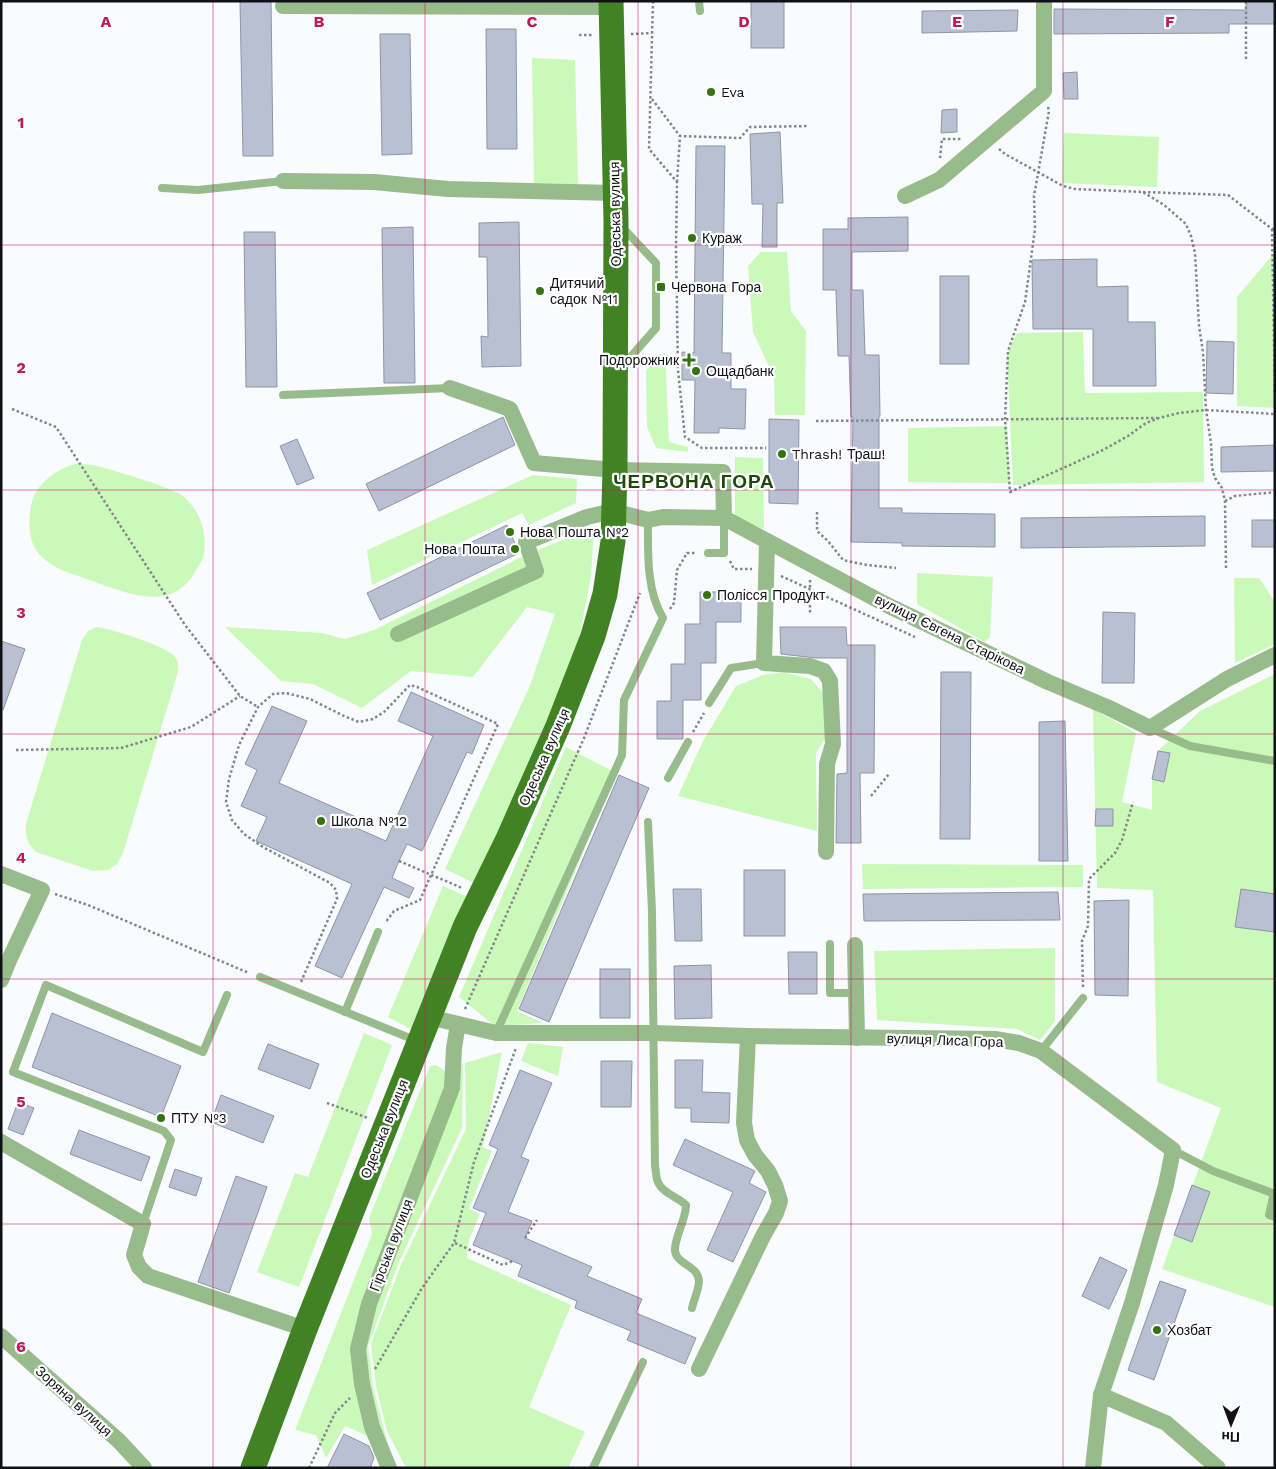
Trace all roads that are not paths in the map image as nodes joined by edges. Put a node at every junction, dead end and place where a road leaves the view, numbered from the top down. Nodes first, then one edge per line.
1 (700, 1) edge
2 (1044, 1) edge
3 (611, 4) edge
4 (283, 6) dead end
5 (700, 11) dead end
6 (283, 181) joint
7 (162, 188) dead end
8 (616, 194) junction
9 (905, 196) dead end
10 (616, 220) junction
11 (615, 375) junction
12 (450, 388) joint
13 (283, 395) dead end
14 (615, 470) junction
15 (613, 511) junction
16 (724, 518) junction
17 (648, 520) junction
18 (767, 542) junction
19 (708, 553) road end
20 (398, 634) dead end
21 (1275, 655) edge
22 (764, 663) junction
23 (709, 703) road end
24 (1150, 728) junction
25 (688, 742) road end
26 (1275, 761) edge
27 (668, 778) dead end
28 (648, 822) dead end
29 (826, 852) dead end
30 (1, 874) edge
31 (378, 932) road end
32 (830, 944) dead end
33 (855, 945) dead end
34 (6, 958) edge
35 (260, 977) road end
36 (1, 980) edge
37 (856, 993) junction
38 (227, 995) dead end
39 (1083, 998) road end
40 (345, 1012) junction
41 (429, 1017) junction
42 (458, 1024) junction
43 (496, 1033) junction
44 (653, 1033) junction
45 (748, 1036) junction
46 (856, 1038) junction
47 (419, 1042) junction
48 (1041, 1051) junction
49 (1, 1142) edge
50 (1173, 1150) junction
51 (1274, 1194) edge
52 (1275, 1217) edge
53 (143, 1224) junction
54 (692, 1308) dead end
55 (304, 1329) junction
56 (1, 1336) edge
57 (643, 1362) dead end
58 (699, 1369) dead end
59 (1101, 1395) junction
60 (144, 1468) edge
61 (254, 1468) edge
62 (389, 1468) edge
63 (593, 1468) edge
64 (1093, 1468) edge
65 (1218, 1468) edge

1 - 5 lane
2 - 9 street
3 - 4 street
3 - 8 main road, Одеська вулиця
6 - 7 lane
6 - 8 street
8 - 10 main road, Одеська вулиця
10 - 11 main road, Одеська вулиця
10 - 11 lane
11 - 14 main road, Одеська вулиця
12 - 13 lane
12 - 14 street
14 - 15 main road, Одеська вулиця
14 - 16 street
15 - 17 street, вулиця Євгена Старікова
15 - 20 street
15 - 41 main road, Одеська вулиця
16 - 17 street, вулиця Євгена Старікова
16 - 18 street, вулиця Євгена Старікова
16 - 19 lane
17 - 43 lane
18 - 22 street
18 - 24 street, вулиця Євгена Старікова
21 - 24 street
22 - 23 lane
22 - 29 street
24 - 26 lane
25 - 27 lane
28 - 44 lane
30 - 34 street
31 - 40 lane
32 - 37 lane
33 - 37 street
34 - 36 street
35 - 40 lane
37 - 46 street
38 - 53 lane
39 - 48 lane
40 - 47 lane
41 - 42 street, вулиця Лиса Гора
41 - 47 main road, Одеська вулиця
42 - 43 street, вулиця Лиса Гора
42 - 62 street, Гірська вулиця
43 - 44 street, вулиця Лиса Гора
44 - 45 street, вулиця Лиса Гора
44 - 54 lane
45 - 46 street, вулиця Лиса Гора
45 - 58 street
46 - 48 street, вулиця Лиса Гора
47 - 55 main road, Одеська вулиця
48 - 50 street, вулиця Лиса Гора
49 - 53 street
50 - 51 lane
50 - 59 street
51 - 52 lane
53 - 55 street
55 - 61 main road, Одеська вулиця
56 - 60 street, Зоряна вулиця
57 - 63 lane
59 - 64 street
59 - 65 street

